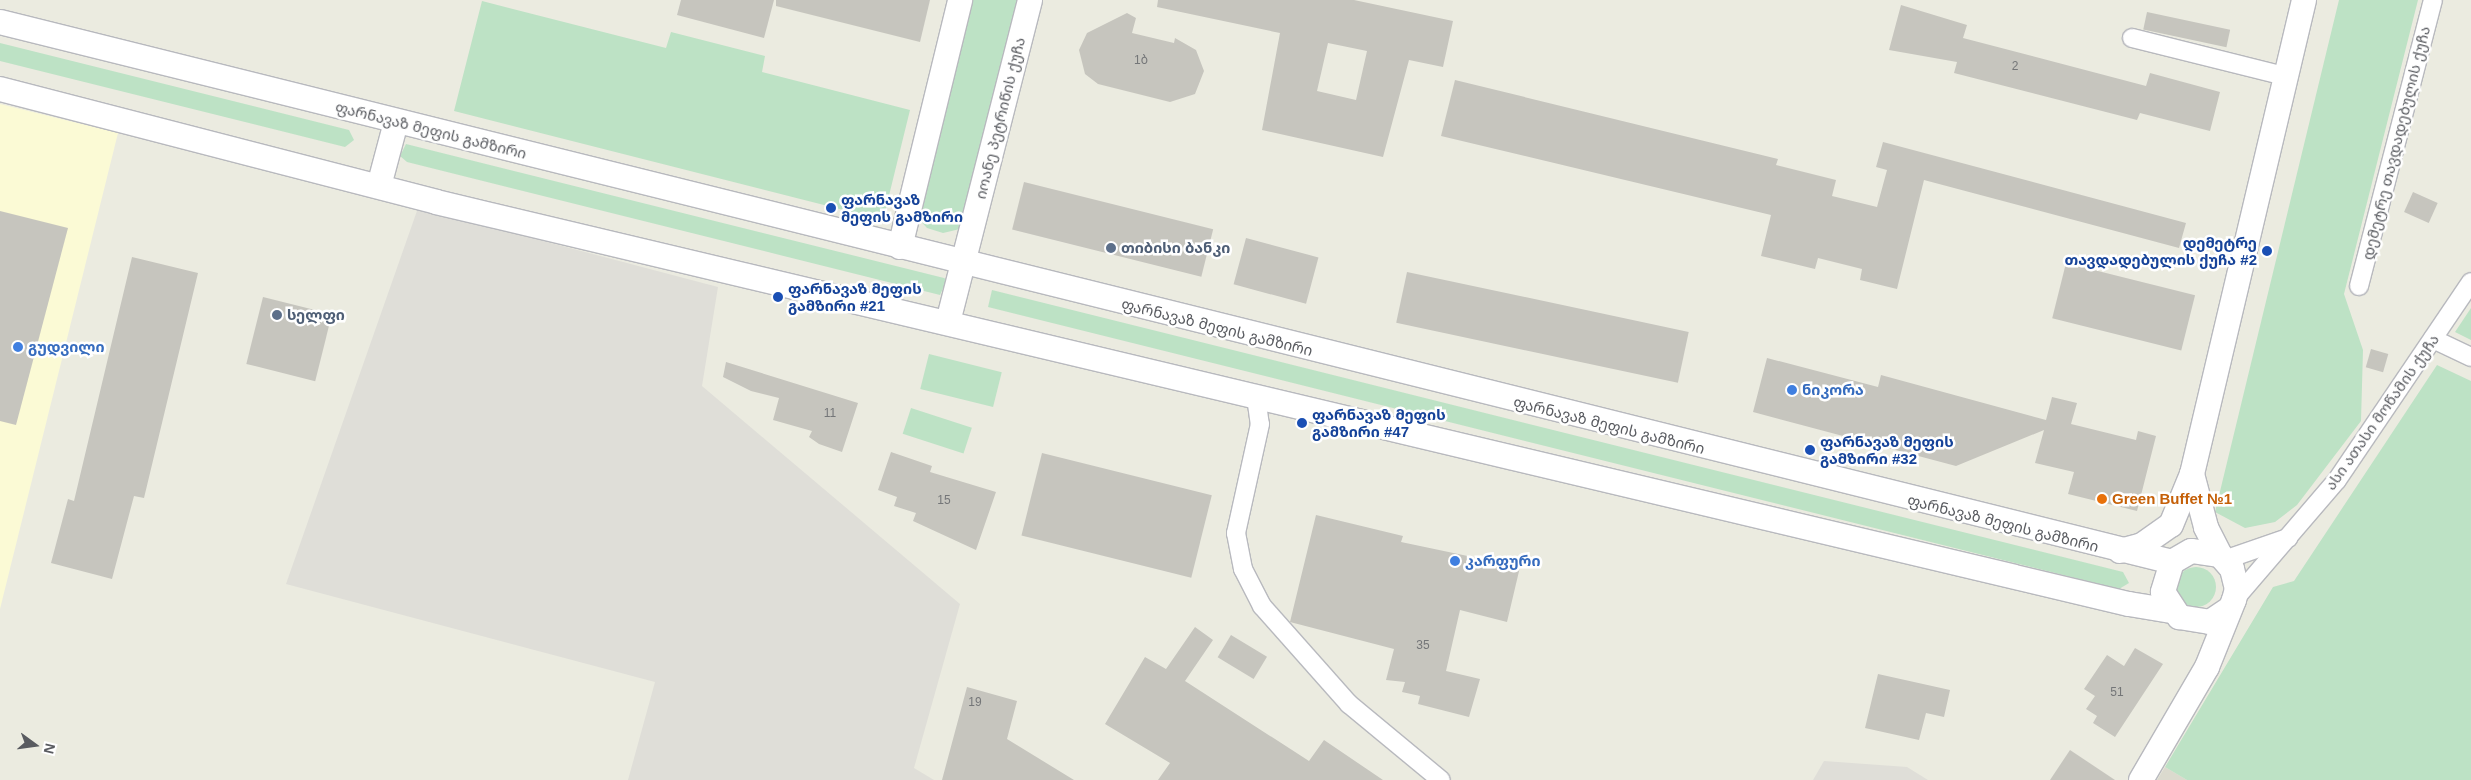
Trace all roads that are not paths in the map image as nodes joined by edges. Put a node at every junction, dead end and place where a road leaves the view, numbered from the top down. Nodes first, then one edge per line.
1 (960, 0) edge
2 (1030, 0) edge
3 (2304, 0) edge
4 (2433, 0) edge
5 (0, 22) edge
6 (2132, 38) dead end
7 (2288, 77) junction
8 (0, 89) edge
9 (396, 122) junction
10 (380, 186) junction
11 (900, 247) junction
12 (963, 263) junction
13 (2471, 282) edge
14 (2359, 286) dead end
15 (948, 322) junction
16 (2433, 339) junction
17 (2471, 357) edge
18 (1256, 397) junction
19 (2192, 474) junction
20 (2176, 519) junction
21 (2288, 538) junction
22 (2118, 552) junction
23 (2223, 557) junction
24 (2175, 559) junction
25 (2232, 604) junction
26 (2180, 616) junction
27 (2207, 667) junction
28 (1441, 780) edge
29 (2141, 780) edge

1 - 11 main road
2 - 12 main road, იოანე პეტრიწის ქუჩა
3 - 7 main road
4 - 14 street, დემეტრე თავდადებულის ქუჩა
5 - 9 main road, ფარნავაზ მეფის გამზირი
6 - 7 street
7 - 19 main road
8 - 10 main road
9 - 10 main road
9 - 11 main road, ფარნავაზ მეფის გამზირი
10 - 15 main road
11 - 12 main road, ფარნავაზ მეფის გამზირი
12 - 15 main road, იოანე პეტრიწის ქუჩა
12 - 22 main road, ფარნავაზ მეფის გამზირი
13 - 16 street, ასი ათასი მოწამის ქუჩა
15 - 18 main road
16 - 17 street
16 - 21 street, ასი ათასი მოწამის ქუჩა
18 - 26 main road
18 - 28 street
19 - 20 main road
19 - 23 main road
20 - 22 main road
20 - 24 main road
21 - 23 street
21 - 25 street, ასი ათასი მოწამის ქუჩა
22 - 24 main road, ფარნავაზ მეფის გამზირი
23 - 24 main road
23 - 25 main road
24 - 26 main road
25 - 26 main road
25 - 27 main road
26 - 27 main road
27 - 29 main road

